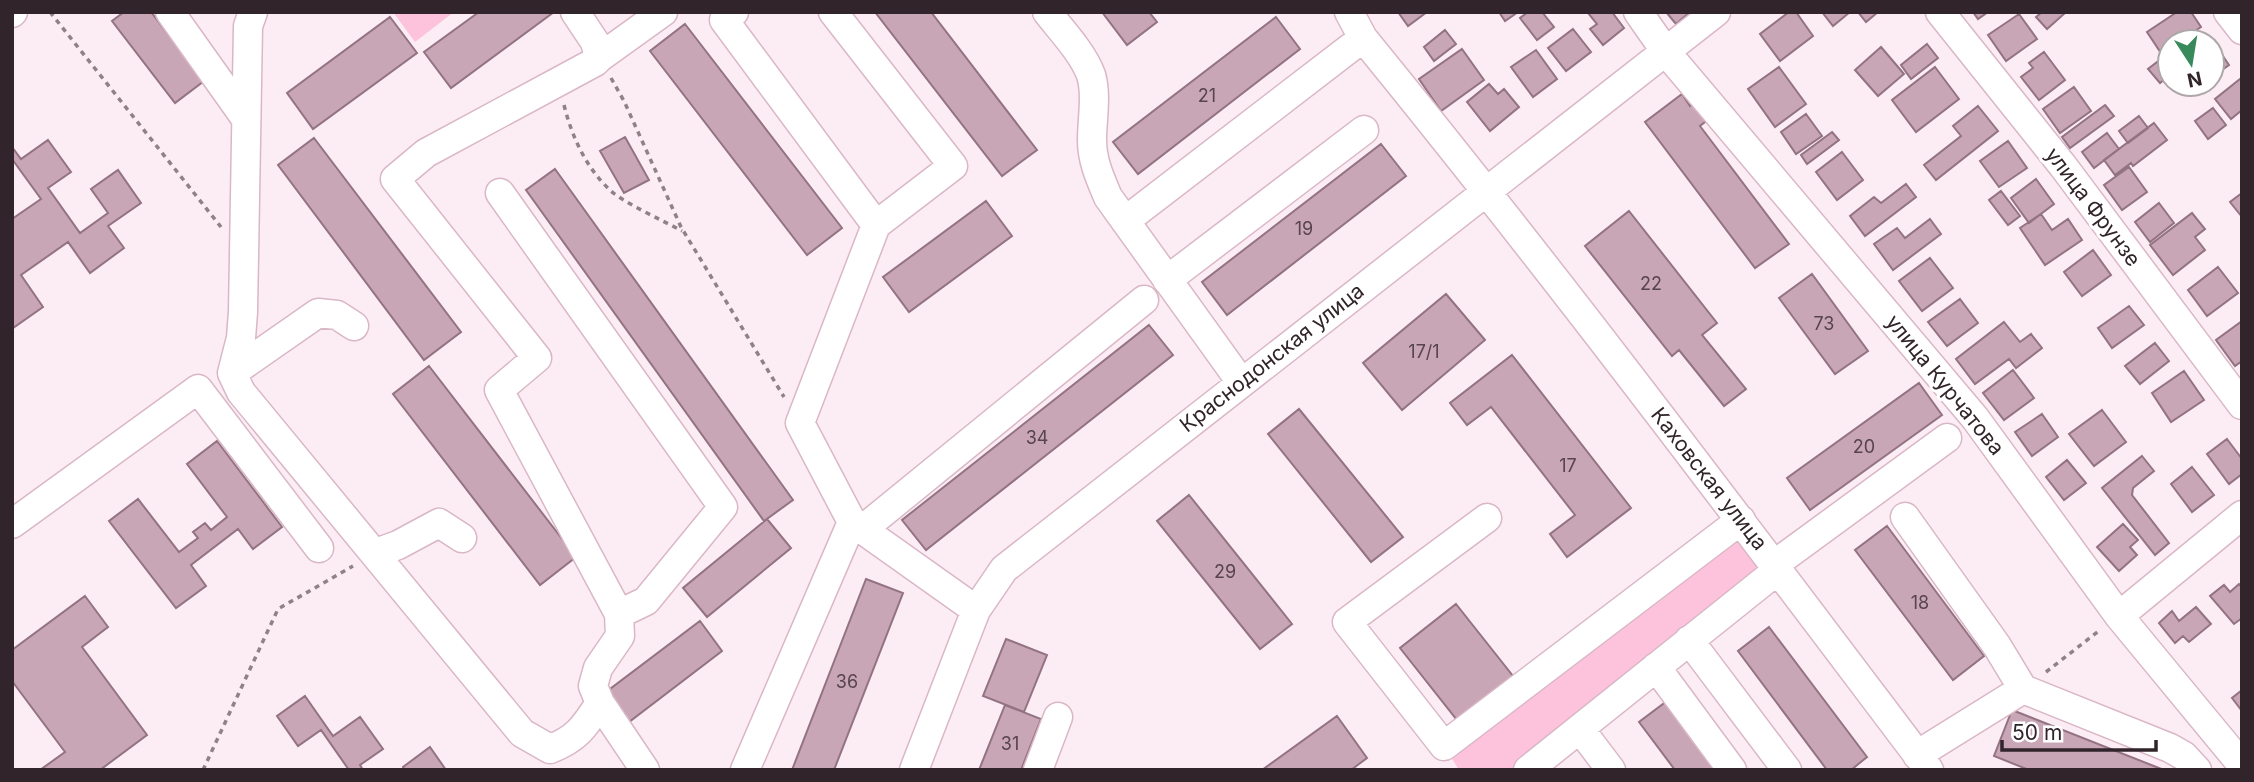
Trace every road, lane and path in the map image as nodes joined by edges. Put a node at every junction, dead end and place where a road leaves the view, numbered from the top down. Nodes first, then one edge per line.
1 (50, 12) edge
2 (170, 12) edge
3 (253, 12) edge
4 (575, 12) edge
5 (663, 12) edge
6 (734, 12) edge
7 (833, 12) edge
8 (1047, 12) edge
9 (1349, 12) edge
10 (1639, 12) edge
11 (1716, 12) edge
12 (1940, 12) edge
13 (2228, 12) edge
14 (2242, 30) edge
15 (1363, 38) junction
16 (1666, 52) junction
17 (599, 58) junction
18 (559, 83) junction
19 (246, 119) junction
20 (1364, 130) dead end
21 (1487, 190) junction
22 (500, 193) dead end
23 (1125, 221) junction
24 (876, 225) junction
25 (684, 232) junction
26 (244, 256) junction
27 (1167, 280) junction
28 (1144, 300) dead end
29 (354, 326) dead end
30 (232, 373) junction
31 (1241, 382) junction
32 (2242, 404) edge
33 (800, 423) junction
34 (1947, 438) dead end
35 (2242, 515) edge
36 (1905, 517) dead end
37 (1487, 518) dead end
38 (1741, 520) junction
39 (12, 524) edge
40 (858, 526) junction
41 (462, 538) dead end
42 (319, 548) dead end
43 (376, 553) junction
44 (1777, 567) junction
45 (975, 610) junction
46 (619, 614) junction
47 (2119, 616) junction
48 (1689, 640) junction
49 (1657, 667) junction
50 (2023, 690) junction
51 (600, 703) junction
52 (1058, 717) dead end
53 (1580, 729) junction
54 (1923, 762) edge
55 (2242, 765) edge
56 (203, 770) edge
57 (645, 770) edge
58 (745, 770) edge
59 (914, 770) edge
60 (1038, 770) edge
61 (1528, 770) edge
62 (1611, 770) edge
63 (1732, 770) edge
64 (1787, 770) edge
65 (2197, 770) edge

1 - 26 path
2 - 19 street
3 - 19 street
4 - 17 street
5 - 17 street
6 - 24 street
7 - 24 street
8 - 23 street
9 - 15 street, Каховская улица
10 - 16 street, улица Курчатова
11 - 16 street, Краснодонская улица
12 - 32 street, улица Фрунзе
13 - 14 street
15 - 21 street, Каховская улица
15 - 23 street
16 - 21 street, Краснодонская улица
16 - 47 street, улица Курчатова
17 - 18 street
17 - 25 path
18 - 25 path
18 - 46 street
19 - 26 street
20 - 27 street
21 - 31 street, Краснодонская улица
21 - 38 street, Каховская улица
22 - 46 street
23 - 27 street
24 - 33 street
25 - 33 path
26 - 30 street
27 - 31 street
28 - 40 street
29 - 30 street
30 - 43 street
31 - 45 street, Краснодонская улица
33 - 40 street
34 - 44 street
35 - 47 street
36 - 50 street
37 - 38 street
38 - 44 street, Каховская улица
39 - 42 street
40 - 45 street
40 - 58 street
41 - 43 street
43 - 51 street
43 - 56 path
44 - 48 street
44 - 54 street, Каховская улица
45 - 59 street, Краснодонская улица
46 - 51 street
47 - 50 path
47 - 55 street, улица Курчатова
48 - 49 street
48 - 64 street
49 - 53 street
49 - 63 street
50 - 54 street
50 - 65 street
51 - 57 street
52 - 60 street
53 - 61 street
53 - 62 street

